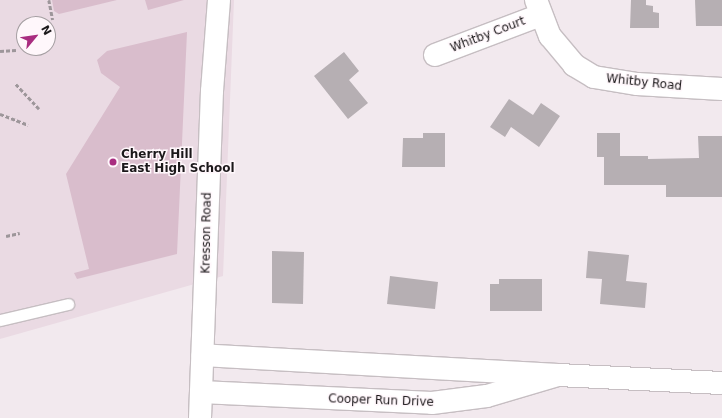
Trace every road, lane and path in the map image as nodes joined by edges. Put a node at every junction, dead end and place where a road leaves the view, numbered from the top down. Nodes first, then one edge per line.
1 (49, 0) edge
2 (220, 0) edge
3 (539, 8) edge
4 (52, 16) edge
5 (16, 50) dead end
6 (0, 51) edge
7 (435, 56) dead end
8 (16, 84) dead end
9 (722, 90) edge
10 (39, 108) dead end
11 (0, 114) edge
12 (28, 125) dead end
13 (20, 233) dead end
14 (6, 236) dead end
15 (68, 304) dead end
16 (0, 320) edge
17 (203, 355) junction
18 (558, 375) junction
19 (722, 383) edge
20 (201, 392) junction
21 (200, 418) edge

1 - 4 path
2 - 17 street, Kresson Road
3 - 7 street, Whitby Court
3 - 9 street, Whitby Road
5 - 6 path
8 - 10 path
11 - 12 path
13 - 14 path
15 - 16 lane
17 - 18 street, Cooper Run Drive
17 - 20 street, Kresson Road
18 - 19 street, Cooper Run Drive
18 - 20 street, Cooper Run Drive
20 - 21 street, Kresson Road

